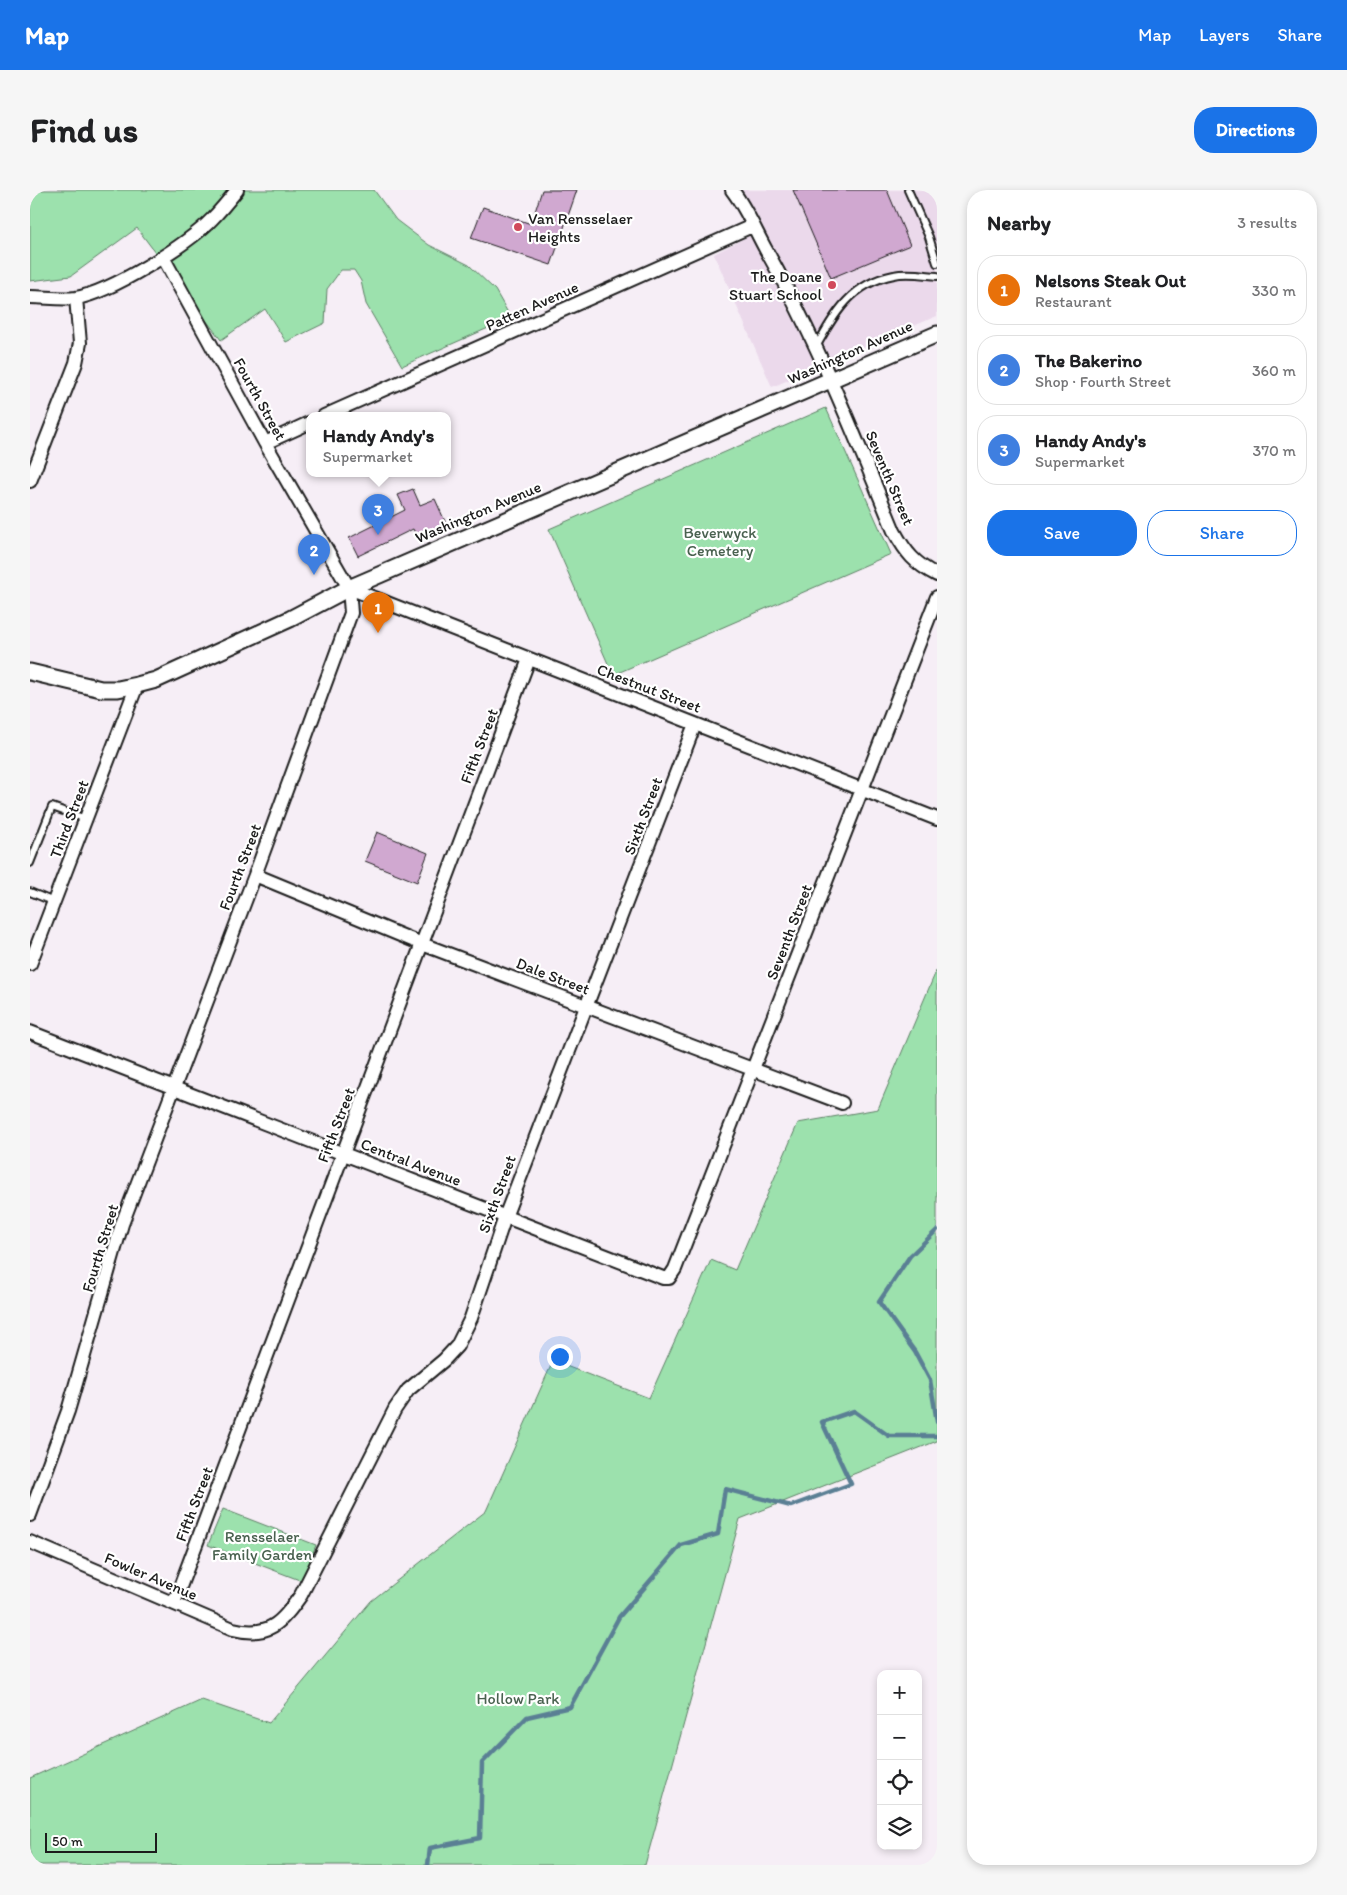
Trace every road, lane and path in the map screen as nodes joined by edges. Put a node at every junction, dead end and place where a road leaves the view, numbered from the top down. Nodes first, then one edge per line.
1 (237, 190) edge
2 (732, 190) edge
3 (908, 190) edge
4 (752, 226) junction
5 (162, 257) junction
6 (937, 263) edge
7 (937, 276) edge
8 (30, 298) edge
9 (76, 298) junction
10 (937, 334) edge
11 (815, 348) junction
12 (831, 379) junction
13 (333, 412) edge
14 (306, 424) edge
15 (265, 443) junction
16 (30, 481) edge
17 (937, 575) edge
18 (349, 588) junction
19 (937, 597) edge
20 (529, 659) junction
21 (30, 672) edge
22 (137, 685) junction
23 (695, 724) junction
24 (862, 790) junction
25 (86, 819) junction
26 (937, 819) edge
27 (30, 863) edge
28 (255, 874) junction
29 (30, 892) edge
30 (54, 902) junction
31 (422, 944) junction
32 (30, 964) edge
33 (587, 1006) junction
34 (30, 1032) edge
35 (753, 1069) junction
36 (174, 1088) junction
37 (842, 1103) dead end
38 (343, 1153) junction
39 (505, 1216) junction
40 (669, 1278) joint
41 (30, 1515) edge
42 (30, 1542) edge
43 (174, 1603) junction
44 (261, 1632) joint

1 - 5 street
2 - 4 street, Seventh Street
3 - 6 lane
4 - 11 street, Seventh Street
4 - 13 street, Patten Avenue
5 - 9 street
5 - 15 street, Fourth Street
7 - 11 lane
8 - 9 street
9 - 16 street
10 - 12 street, Washington Avenue
11 - 12 street, Seventh Street
12 - 17 street, Seventh Street
12 - 18 street, Washington Avenue
14 - 15 street
15 - 18 street, Fourth Street
18 - 20 street, Chestnut Street
18 - 22 street, Washington Avenue
18 - 28 street, Fourth Street
19 - 24 street, Seventh Street
20 - 23 street, Chestnut Street
20 - 31 street, Fifth Street
21 - 22 street, Washington Avenue
22 - 25 street, Third Street
23 - 24 street, Chestnut Street
23 - 33 street, Sixth Street
24 - 26 street, Chestnut Street
24 - 35 street, Seventh Street
25 - 27 lane
25 - 30 street, Third Street
28 - 31 street, Dale Street
28 - 36 street, Fourth Street
29 - 30 lane
30 - 32 street, Third Street
31 - 33 street, Dale Street
31 - 38 street, Fifth Street
33 - 35 street, Dale Street
33 - 39 street, Sixth Street
34 - 36 street, Central Avenue
35 - 37 street, Dale Street
35 - 40 street, Seventh Street
36 - 38 street, Central Avenue
36 - 41 street, Fourth Street
38 - 39 street, Central Avenue
38 - 43 street, Fifth Street
39 - 40 street, Central Avenue
39 - 44 street, Sixth Street
42 - 43 street, Fowler Avenue
43 - 44 street, Fowler Avenue

